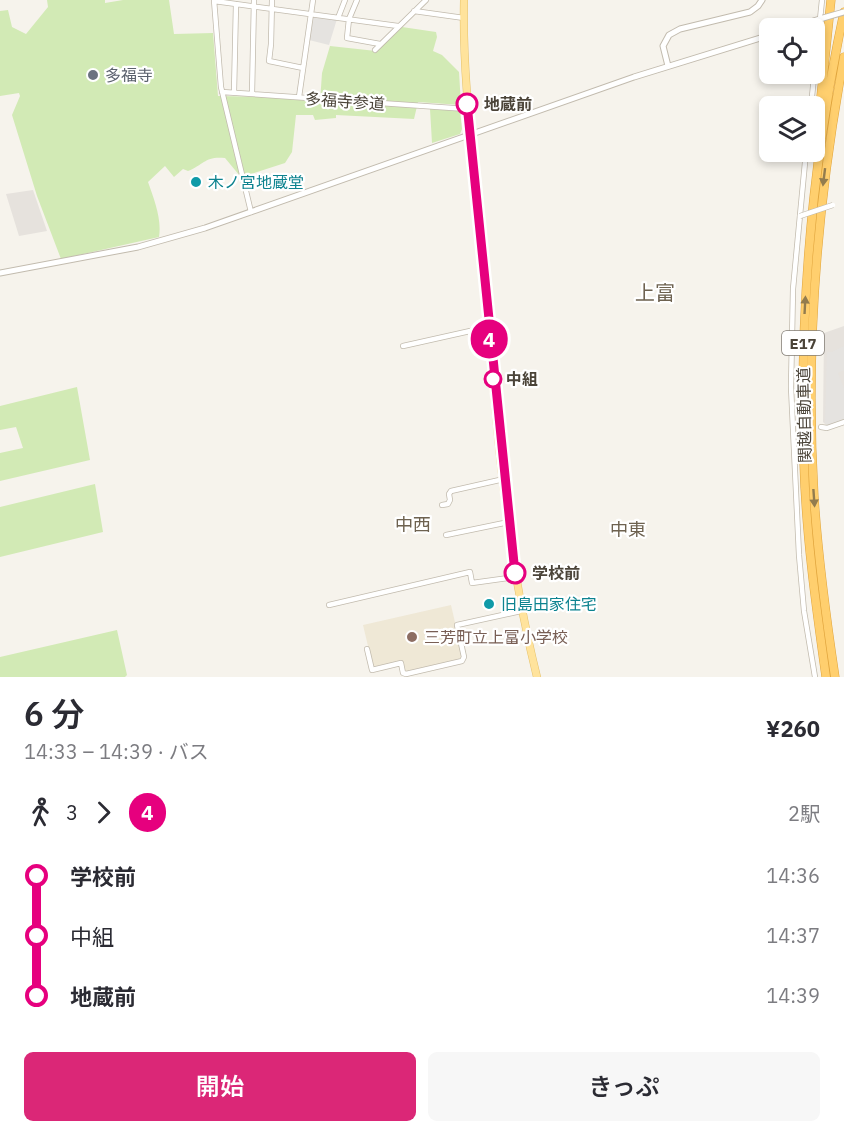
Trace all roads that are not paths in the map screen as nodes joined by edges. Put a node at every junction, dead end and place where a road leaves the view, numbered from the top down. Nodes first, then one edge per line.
1 (214, 0) edge
2 (272, 0) edge
3 (313, 0) edge
4 (345, 0) edge
5 (357, 0) edge
6 (426, 0) edge
7 (464, 0) edge
8 (762, 0) edge
9 (822, 0) edge
10 (831, 0) edge
11 (254, 3) edge
12 (236, 4) junction
13 (272, 9) junction
14 (414, 11) junction
15 (844, 12) edge
16 (312, 14) junction
17 (338, 18) junction
18 (464, 18) junction
19 (821, 18) edge
20 (824, 18) edge
21 (349, 19) junction
22 (398, 27) junction
23 (759, 38) edge
24 (380, 44) junction
25 (375, 50) dead end
26 (844, 57) edge
27 (668, 66) junction
28 (303, 68) junction
29 (222, 92) junction
30 (234, 92) junction
31 (252, 94) junction
32 (298, 98) junction
33 (467, 108) junction
34 (470, 136) junction
35 (805, 162) edge
36 (813, 196) junction
37 (833, 205) dead end
38 (251, 212) junction
39 (801, 216) junction
40 (0, 273) edge
41 (488, 327) junction
42 (403, 346) dead end
43 (844, 422) edge
44 (821, 427) dead end
45 (504, 479) junction
46 (442, 505) dead end
47 (508, 522) junction
48 (446, 535) dead end
49 (515, 577) junction
50 (329, 605) dead end
51 (521, 611) junction
52 (368, 649) dead end
53 (537, 677) edge
54 (815, 677) edge
55 (826, 677) edge
56 (835, 677) edge

1 - 12 street
1 - 29 street
2 - 13 street
3 - 16 street
4 - 17 street
5 - 21 street
6 - 14 street
7 - 18 main road
8 - 27 street
9 - 19 street
10 - 36 highway
11 - 12 street
11 - 13 street
11 - 31 street
12 - 30 street
13 - 16 street
13 - 28 street
14 - 18 street
14 - 22 street
15 - 20 street, bridge
15 - 36 highway, 関越自動車道 / E17
16 - 17 street
16 - 28 street
17 - 21 street
18 - 33 main road
21 - 22 street
21 - 24 street
22 - 24 street
23 - 27 street
24 - 25 street
26 -> 56 highway, 関越自動車道 / E17
27 - 34 street
28 - 32 street
29 - 30 street, 多福寺参道
29 - 38 street
30 - 31 street, 多福寺参道
31 - 32 street, 多福寺参道
32 - 33 street, 多福寺参道
33 - 34 main road
34 - 38 street
34 - 41 main road
35 - 39 street
55 -> 36 highway, 関越自動車道 / E17
37 - 39 street, bridge
38 - 40 street
39 - 54 street
41 - 42 street
41 - 45 main road
43 - 44 street
45 - 46 street
45 - 47 main road
47 - 48 street
47 - 49 main road
49 - 50 street
49 - 51 main road
51 - 52 street
51 - 53 main road

